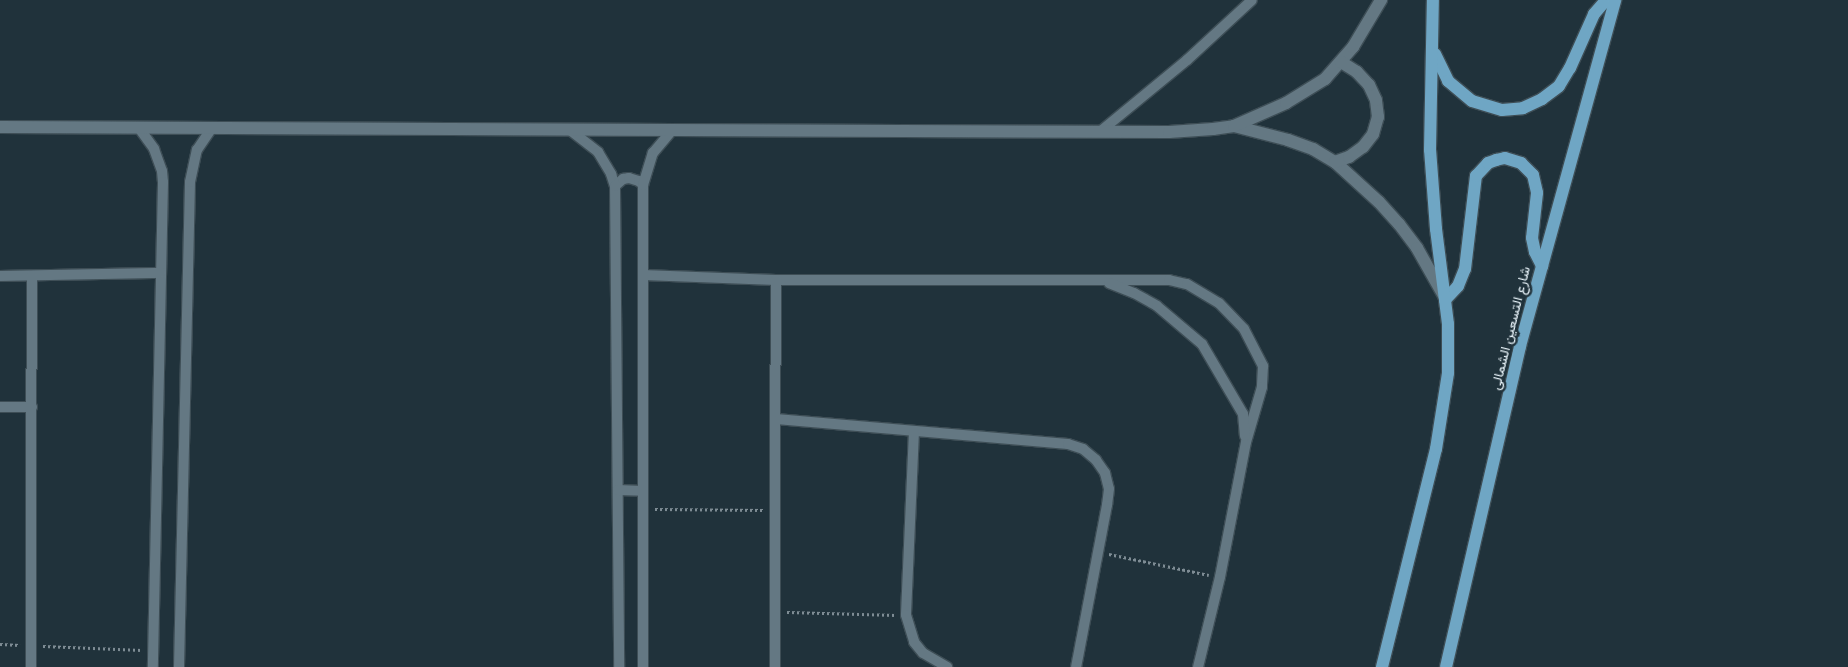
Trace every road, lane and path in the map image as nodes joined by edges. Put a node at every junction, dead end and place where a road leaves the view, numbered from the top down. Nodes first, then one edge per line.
1 (1252, 0) edge
2 (1381, 0) edge
3 (1433, 0) edge
4 (1606, 0) edge
5 (1616, 0) edge
6 (1432, 47) junction
7 (1341, 62) junction
8 (1234, 126) junction
9 (0, 127) edge
10 (139, 128) junction
11 (212, 128) junction
12 (569, 129) junction
13 (672, 130) junction
14 (1102, 130) junction
15 (1335, 162) junction
16 (643, 185) junction
17 (615, 186) junction
18 (1542, 266) junction
19 (161, 273) junction
20 (643, 275) junction
21 (0, 276) edge
22 (32, 276) junction
23 (776, 280) junction
24 (1106, 282) junction
25 (1445, 300) junction
26 (0, 407) edge
27 (32, 407) junction
28 (776, 419) junction
29 (914, 431) junction
30 (1246, 442) junction
31 (618, 490) junction
32 (643, 491) junction
33 (644, 509) junction
34 (776, 510) junction
35 (1099, 552) junction
36 (1220, 577) junction
37 (775, 611) junction
38 (906, 615) junction
39 (0, 644) edge
40 (31, 646) junction
41 (154, 651) junction
42 (31, 667) edge
43 (153, 667) edge
44 (179, 667) edge
45 (619, 667) edge
46 (643, 667) edge
47 (775, 667) edge
48 (947, 667) edge
49 (1076, 667) edge
50 (1198, 667) edge
51 (1382, 667) edge
52 (1446, 667) edge

1 - 14 street
2 - 7 street
3 - 6 main road
4 - 6 main road
5 - 18 main road, شارع التسعين الشمالى
6 - 25 main road
7 - 8 street
7 - 15 street
8 - 14 street
8 - 15 street
9 - 10 street
10 - 11 street
10 - 19 street
11 - 12 street
11 - 44 street
12 - 13 street
12 - 17 street
13 - 14 street
13 - 16 street
15 - 25 street
16 - 17 street
16 - 20 street
17 - 31 street
18 - 25 main road
18 - 52 main road, شارع التسعين الشمالى
19 - 22 street
19 - 41 street
20 - 23 street
20 - 32 street
21 - 22 street
22 - 27 street
23 - 24 street
23 - 28 street
24 - 30 street
24 - 30 street
25 - 51 main road
26 - 27 street
27 - 40 street
28 - 29 street
28 - 34 street
29 - 35 street
29 - 38 street
30 - 36 street
31 - 32 street
31 - 45 street
32 - 33 street
33 - 34 path
33 - 46 street
34 - 37 street
35 - 36 path
35 - 49 street
36 - 50 street
37 - 38 path
37 - 47 street
38 - 48 street
39 - 40 path
40 - 41 path
40 - 42 street
41 - 43 street

